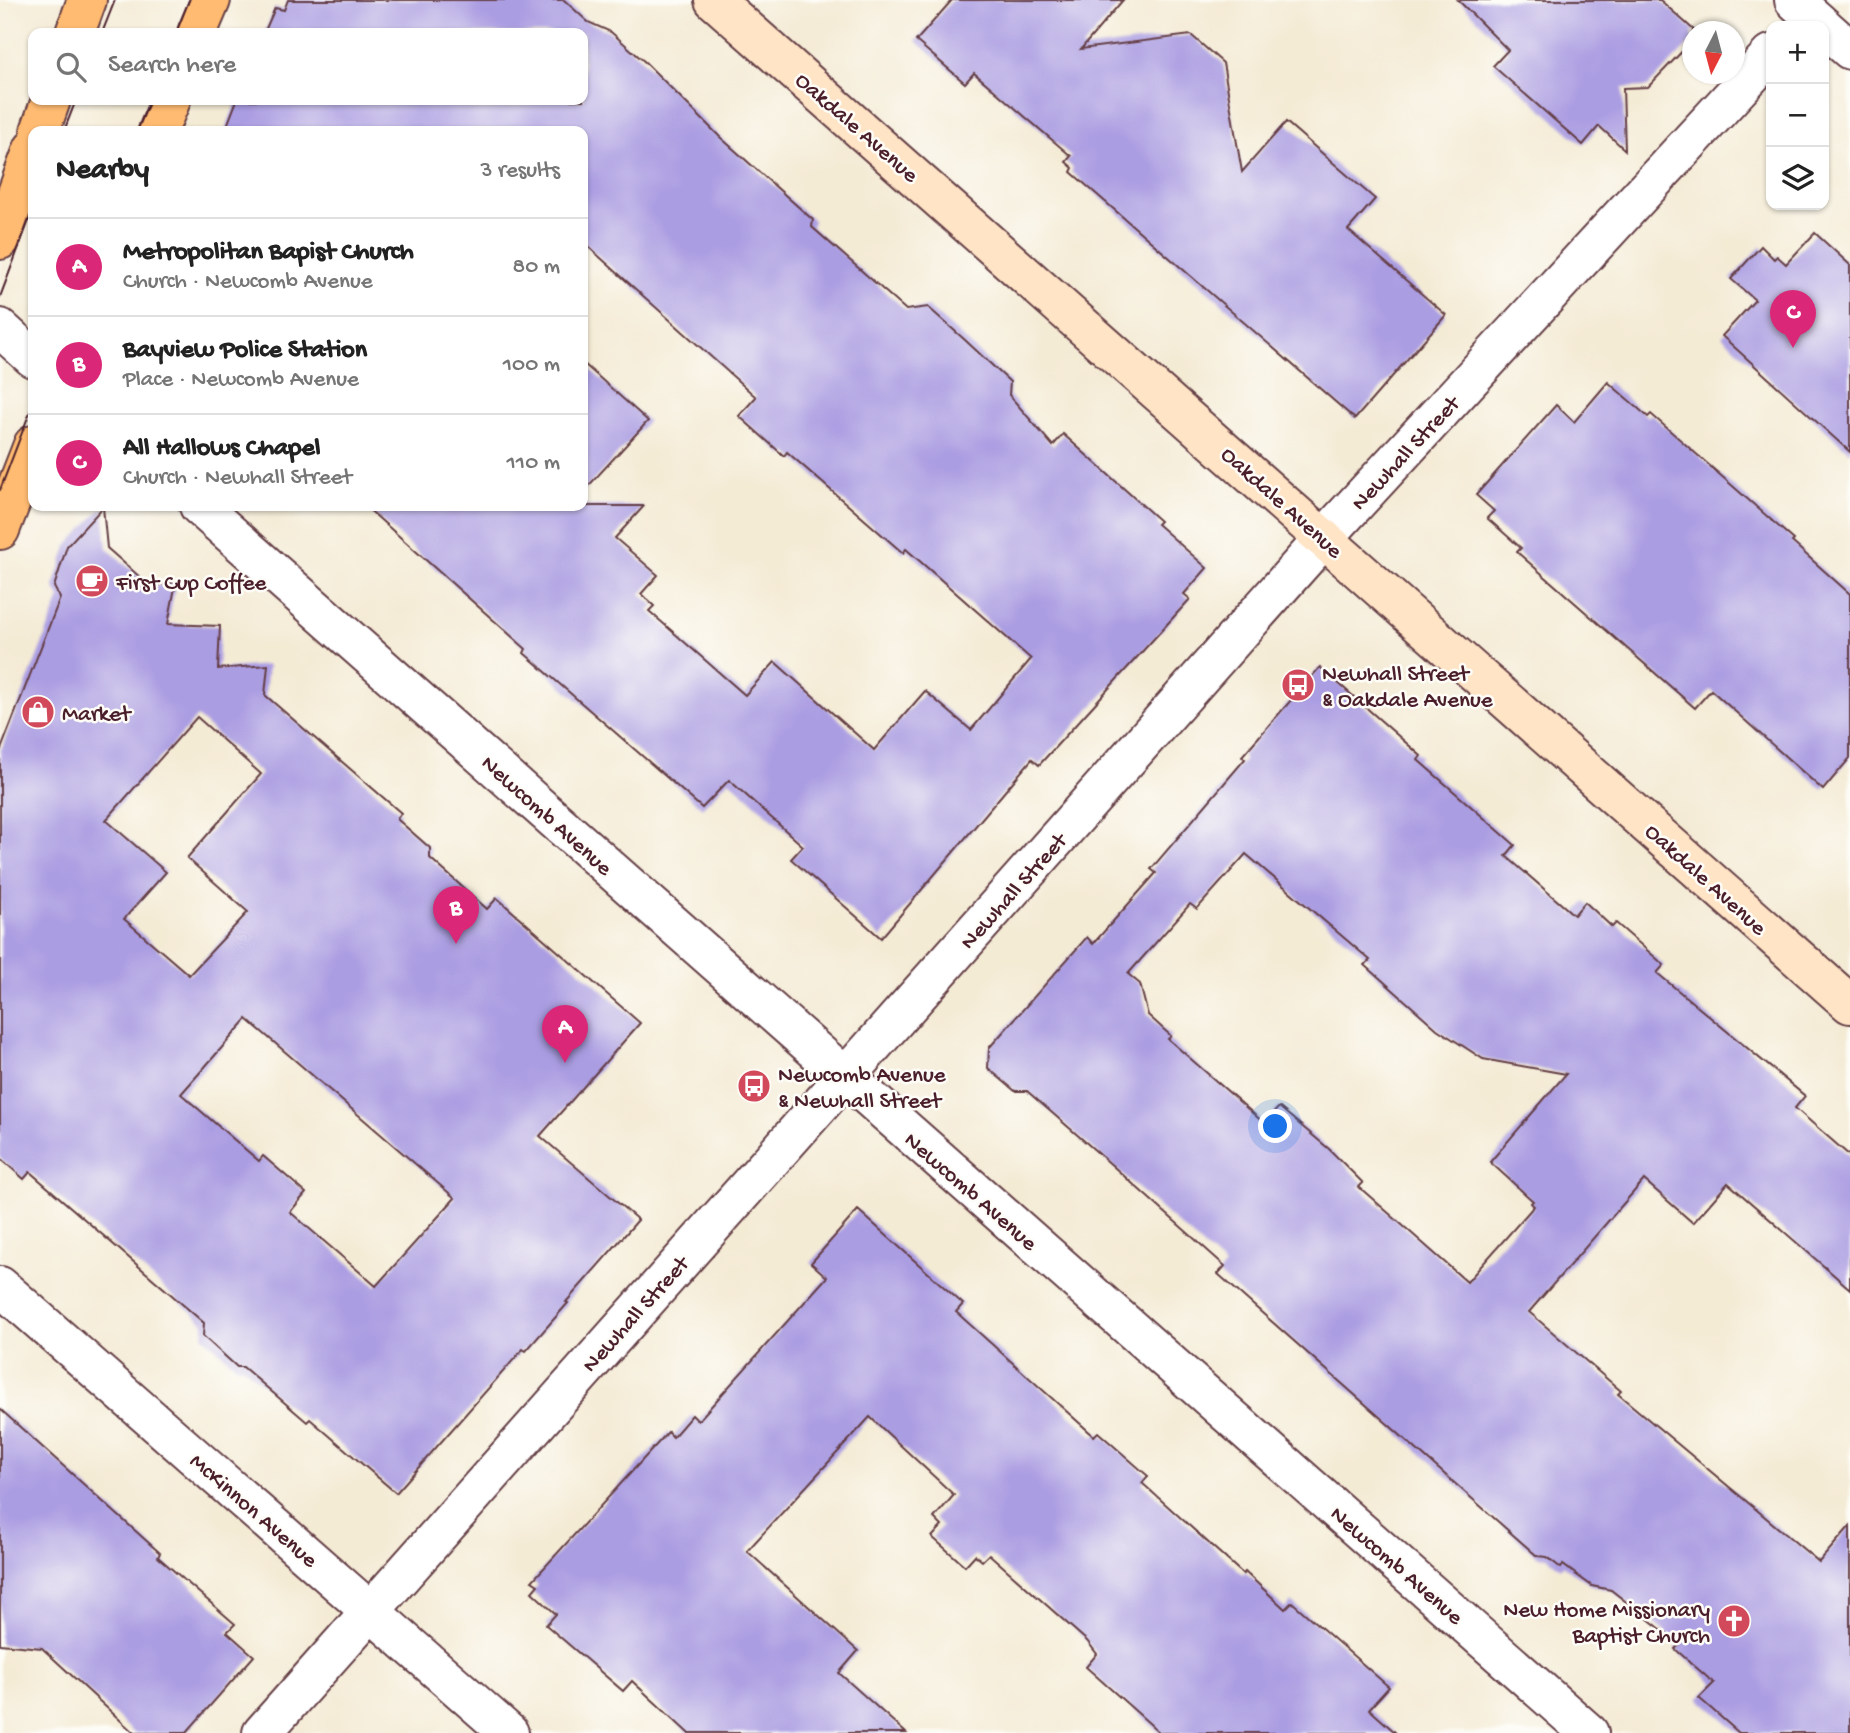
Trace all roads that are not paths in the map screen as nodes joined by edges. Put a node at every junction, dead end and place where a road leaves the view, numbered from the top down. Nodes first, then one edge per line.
1 (87, 0) edge
2 (211, 0) edge
3 (715, 0) edge
4 (1811, 16) edge
5 (77, 28) edge
6 (199, 28) edge
7 (1850, 50) edge
8 (1766, 59) edge
9 (49, 105) edge
10 (169, 105) edge
11 (42, 126) edge
12 (160, 126) edge
13 (28, 163) edge
14 (0, 240) edge
15 (0, 328) edge
16 (28, 353) edge
17 (28, 458) edge
18 (205, 511) edge
19 (0, 530) edge
20 (1324, 538) junction
21 (1850, 1004) edge
22 (845, 1077) junction
23 (0, 1286) edge
24 (369, 1610) junction
25 (262, 1733) edge
26 (509, 1733) edge
27 (1589, 1733) edge

1 - 5 main road
2 - 6 main road
3 - 20 main road, Oakdale Avenue
4 - 7 street
8 - 20 street, Newhall Street
9 - 11 main road
10 - 12 main road
13 - 14 main road
15 - 16 street
17 - 19 main road
18 - 22 street, Newcomb Avenue
20 - 21 main road, Oakdale Avenue
20 - 22 street, Newhall Street
22 - 24 street, Newhall Street
22 - 27 street, Newcomb Avenue
23 - 24 street, McKinnon Avenue
24 - 25 street, Newhall Street
24 - 26 street, McKinnon Avenue

